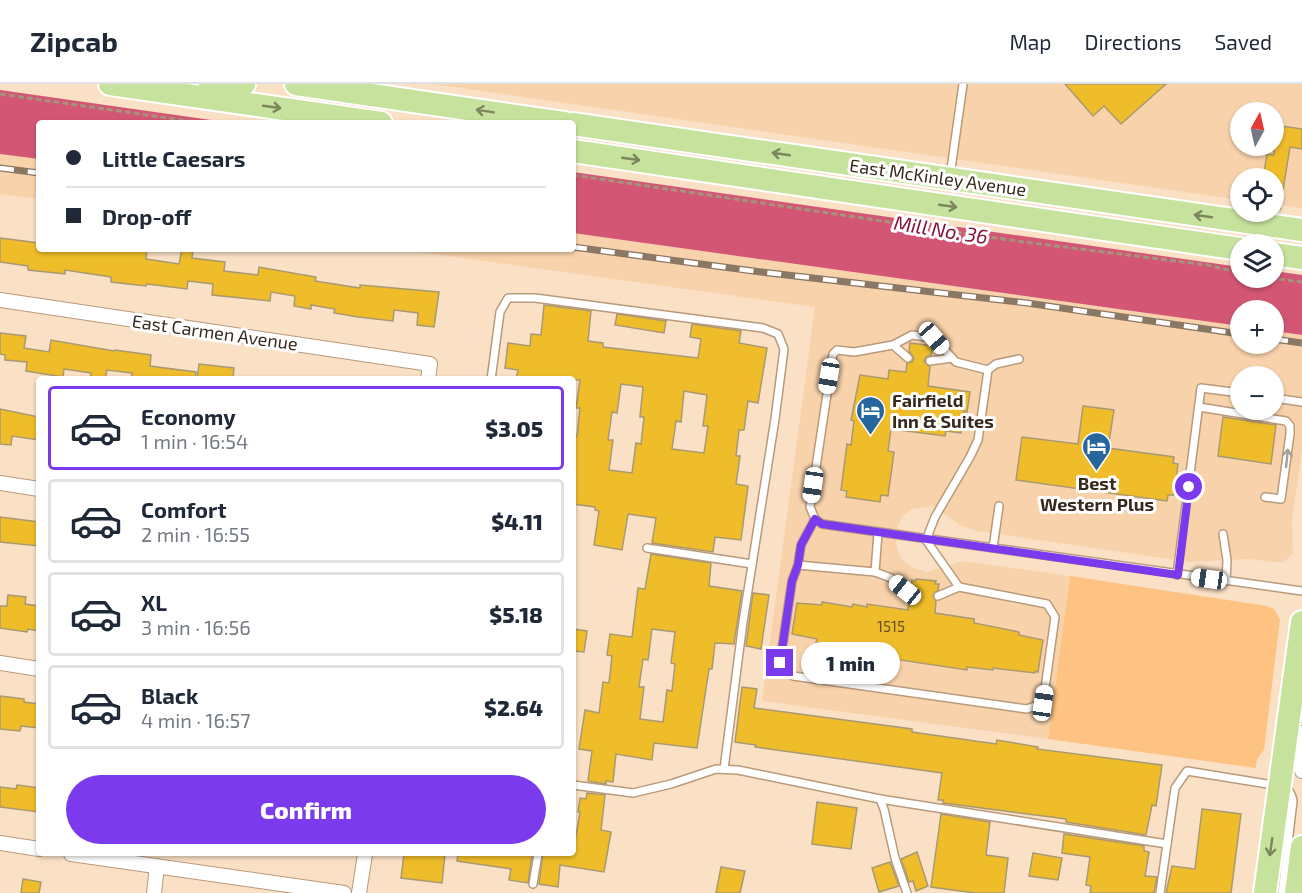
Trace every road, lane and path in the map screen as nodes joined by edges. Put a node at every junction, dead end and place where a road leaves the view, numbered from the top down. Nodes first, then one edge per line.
1 (110, 84) edge
2 (194, 84) edge
3 (244, 84) edge
4 (296, 84) edge
5 (963, 84) edge
6 (0, 94) edge
7 (182, 120) edge
8 (360, 120) edge
9 (543, 120) edge
10 (576, 124) edge
11 (576, 151) edge
12 (729, 173) junction
13 (576, 176) edge
14 (949, 178) junction
15 (1302, 230) edge
16 (1230, 248) edge
17 (1284, 255) edge
18 (1302, 258) edge
19 (1230, 271) edge
20 (1284, 280) edge
21 (1302, 282) edge
22 (0, 300) edge
23 (892, 345) junction
24 (908, 358) dead end
25 (952, 358) junction
26 (1019, 359) dead end
27 (930, 361) dead end
28 (988, 370) junction
29 (428, 376) edge
30 (492, 376) edge
31 (1230, 391) edge
32 (1284, 399) edge
33 (1302, 402) edge
34 (1198, 407) junction
35 (0, 483) edge
36 (36, 489) edge
37 (1265, 497) dead end
38 (999, 506) dead end
39 (815, 519) junction
40 (878, 533) junction
41 (1223, 534) dead end
42 (926, 540) junction
43 (647, 548) dead end
44 (993, 548) junction
45 (752, 564) junction
46 (798, 565) junction
47 (875, 572) junction
48 (1178, 575) junction
49 (1226, 581) junction
50 (959, 587) junction
51 (905, 590) dead end
52 (1302, 591) edge
53 (938, 596) dead end
54 (1302, 622) edge
55 (0, 663) edge
56 (36, 669) edge
57 (1298, 692) edge
58 (1302, 733) edge
59 (724, 769) junction
60 (1302, 771) edge
61 (576, 785) edge
62 (1280, 786) junction
63 (880, 799) junction
64 (0, 843) edge
65 (1167, 844) junction
66 (1302, 847) edge
67 (36, 849) edge
68 (85, 856) edge
69 (365, 856) edge
70 (538, 856) edge
71 (157, 866) junction
72 (533, 884) dead end
73 (154, 893) edge
74 (344, 893) edge
75 (359, 893) edge
76 (907, 893) edge
77 (1160, 893) edge
78 (1265, 893) edge
79 (1282, 893) edge
80 (1296, 893) edge

1 -> 8 main road
2 - 3 main road
9 -> 4 main road
5 - 14 lane
6 - 7 path
14 -> 10 main road, East McKinley Avenue
11 -> 12 main road, East McKinley Avenue
12 - 14 main road
12 -> 16 main road, East McKinley Avenue
13 - 19 path
15 -> 14 main road, East McKinley Avenue
17 - 18 main road
20 - 21 path
22 - 29 street, East Carmen Avenue
23 - 24 lane
23 - 25 lane
23 - 39 lane
25 - 27 lane
25 - 28 lane
26 - 28 lane
28 - 42 lane
30 - 45 lane
31 - 34 lane
32 - 33 lane
37 -> 34 lane
34 - 48 lane
35 - 36 street
38 - 44 lane
39 - 40 lane
39 - 46 lane
40 - 42 lane
40 - 47 lane
41 - 49 lane
42 - 44 lane
42 - 50 lane
43 - 45 lane
44 - 48 lane
45 - 59 lane
46 - 47 lane
46 - 50 lane
47 - 51 lane
48 - 49 lane
49 - 52 lane
50 - 53 lane
54 - 57 main road
55 - 56 street
57 - 62 main road
58 - 60 street
59 - 61 lane
59 - 63 lane
62 - 65 lane
62 -> 78 main road
62 - 79 lane
63 - 65 lane
63 - 76 lane
64 - 67 street
65 - 77 lane
66 - 80 main road
68 - 71 street
69 - 75 street
70 - 72 lane
71 - 73 street
71 - 74 street

